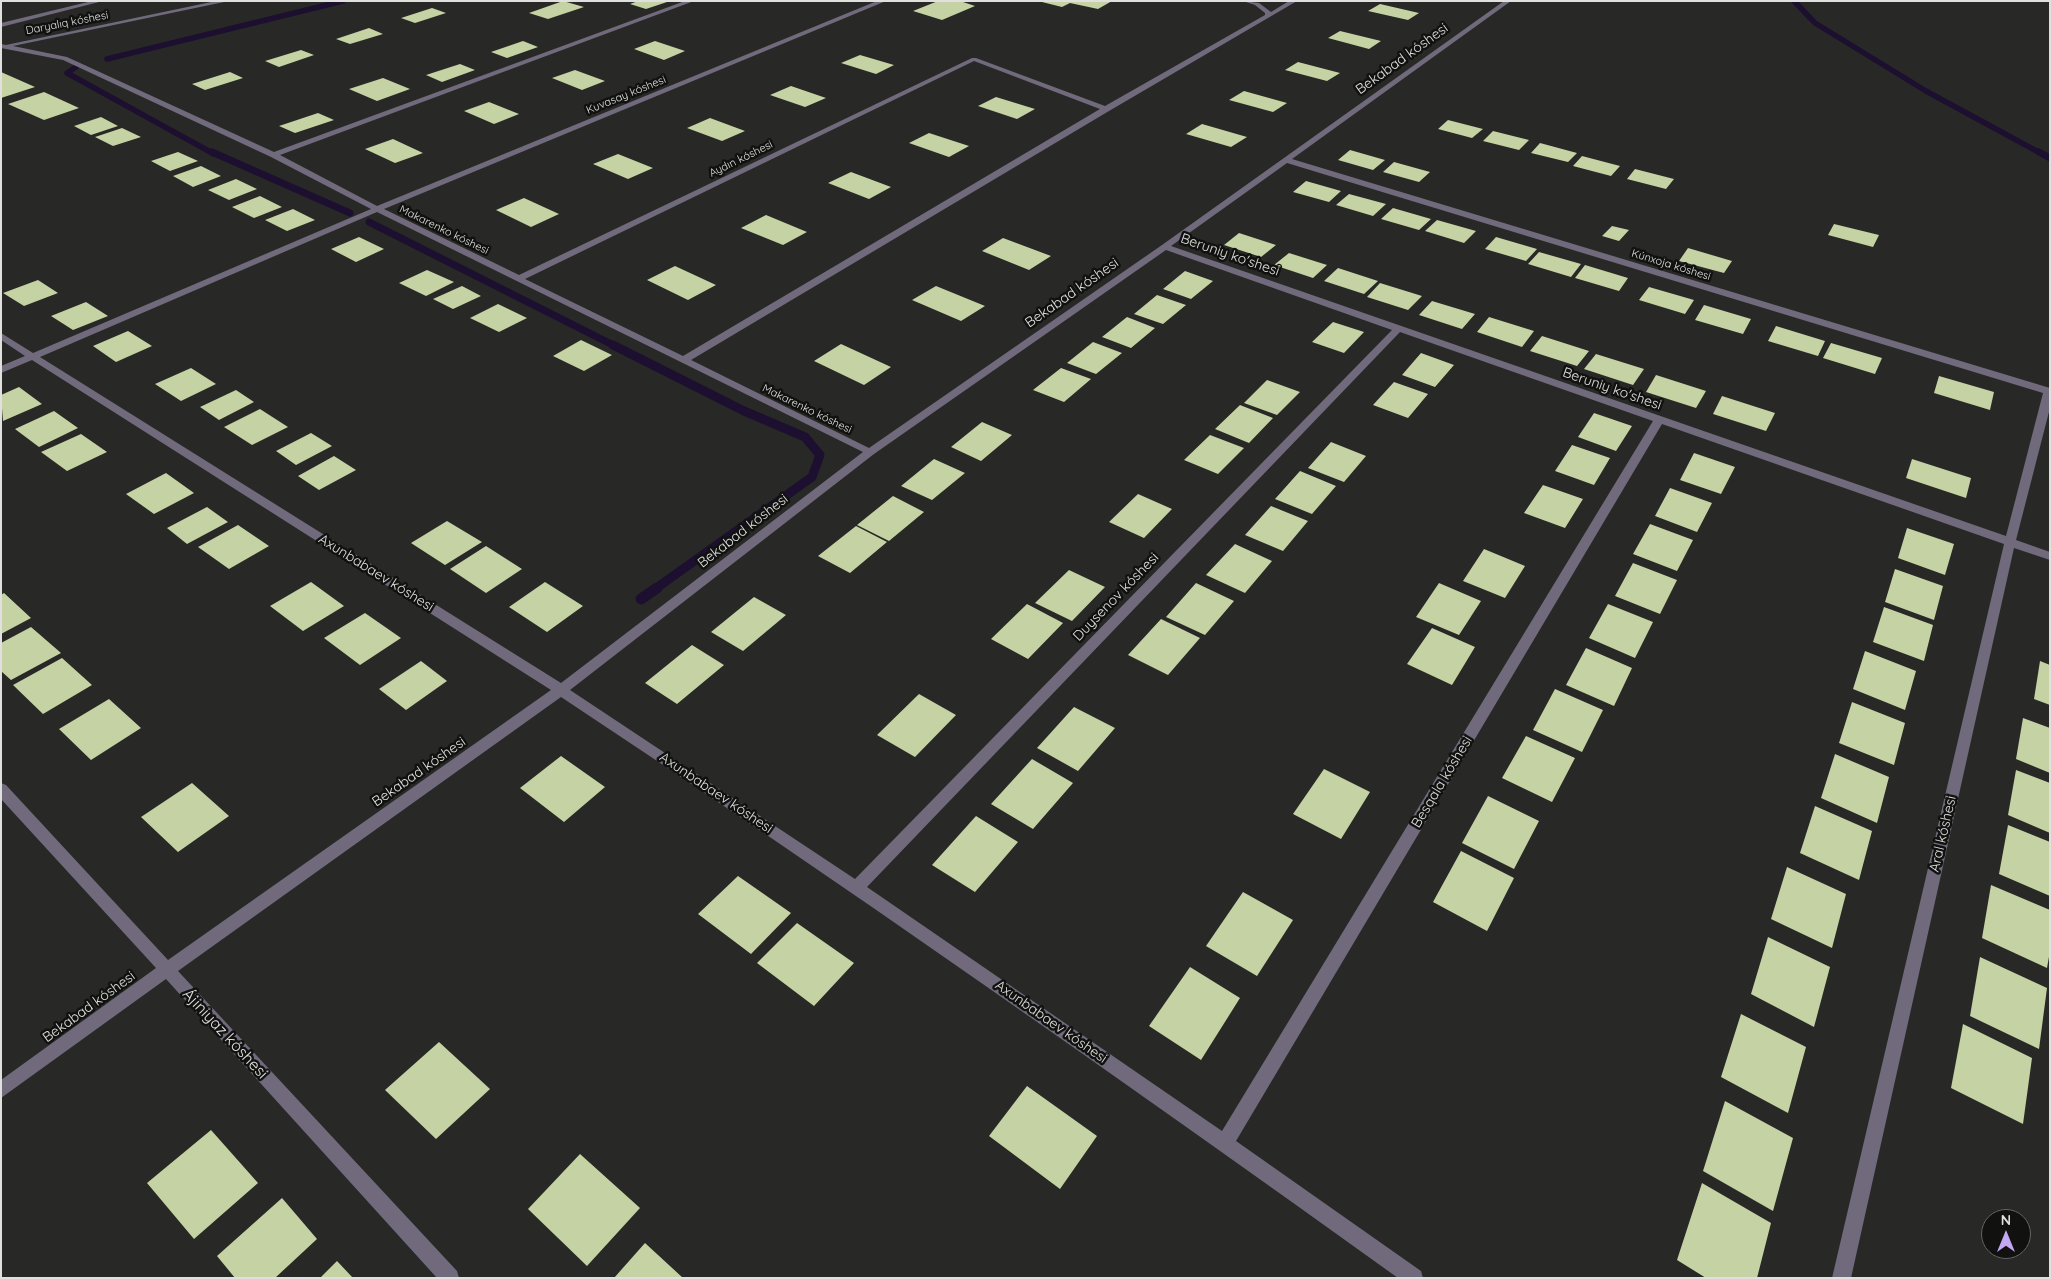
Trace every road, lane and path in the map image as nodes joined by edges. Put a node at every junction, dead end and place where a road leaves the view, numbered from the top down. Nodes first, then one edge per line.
1 (100, 1) edge
2 (226, 1) edge
3 (690, 1) edge
4 (883, 1) edge
5 (1246, 1) edge
6 (1294, 1) edge
7 (1508, 1) edge
8 (1268, 16) junction
9 (1, 25) edge
10 (1, 46) edge
11 (1106, 109) junction
12 (274, 155) junction
13 (1286, 160) junction
14 (377, 209) junction
15 (1165, 247) junction
16 (518, 278) junction
17 (1398, 329) junction
18 (1, 336) edge
19 (32, 356) junction
20 (684, 360) junction
21 (1, 370) edge
22 (2050, 391) edge
23 (1659, 420) junction
24 (870, 452) junction
25 (2010, 542) junction
26 (2050, 556) edge
27 (561, 690) junction
28 (1, 789) edge
29 (857, 887) junction
30 (166, 970) junction
31 (1, 1090) edge
32 (1225, 1143) junction
33 (450, 1278) edge
34 (1414, 1278) edge
35 (1841, 1278) edge

1 - 9 street
2 - 10 street, Daryalıq kóshesi
3 - 12 street
4 - 14 street, Kuvasay kóshesi
5 - 8 street
6 - 8 street
7 - 13 street, Bekabad kóshesi
8 - 11 street
10 - 12 street, Makarenko kóshesi
11 - 16 street, Aydın kóshesi
11 - 20 street
12 - 14 street, Makarenko kóshesi
13 - 15 street, Bekabad kóshesi
13 - 22 street, Kúnxoja kóshesi
14 - 16 street, Makarenko kóshesi
14 - 19 street, Kuvasay kóshesi
15 - 17 street, Beruniy ko'shesi
15 - 24 street, Bekabad kóshesi
16 - 20 street, Makarenko kóshesi
17 - 23 street, Beruniy ko'shesi
17 - 29 street, Duysenov kóshesi
18 - 19 street, Axunbabaev kóshesi
19 - 21 street, Kuvasay kóshesi
19 - 27 street, Axunbabaev kóshesi
20 - 24 street, Makarenko kóshesi
22 - 25 street, Aral kóshesi
23 - 25 street, Beruniy ko'shesi
23 - 32 street, Besqala kóshesi
24 - 27 street, Bekabad kóshesi
25 - 26 street, Beruniy ko'shesi
25 - 35 street, Aral kóshesi
27 - 29 street, Axunbabaev kóshesi
27 - 30 street, Bekabad kóshesi
28 - 30 street, Ájiniyaz kóshesi
29 - 32 street, Axunbabaev kóshesi
30 - 31 street, Bekabad kóshesi
30 - 33 street, Ájiniyaz kóshesi
32 - 34 street, Axunbabaev kóshesi

